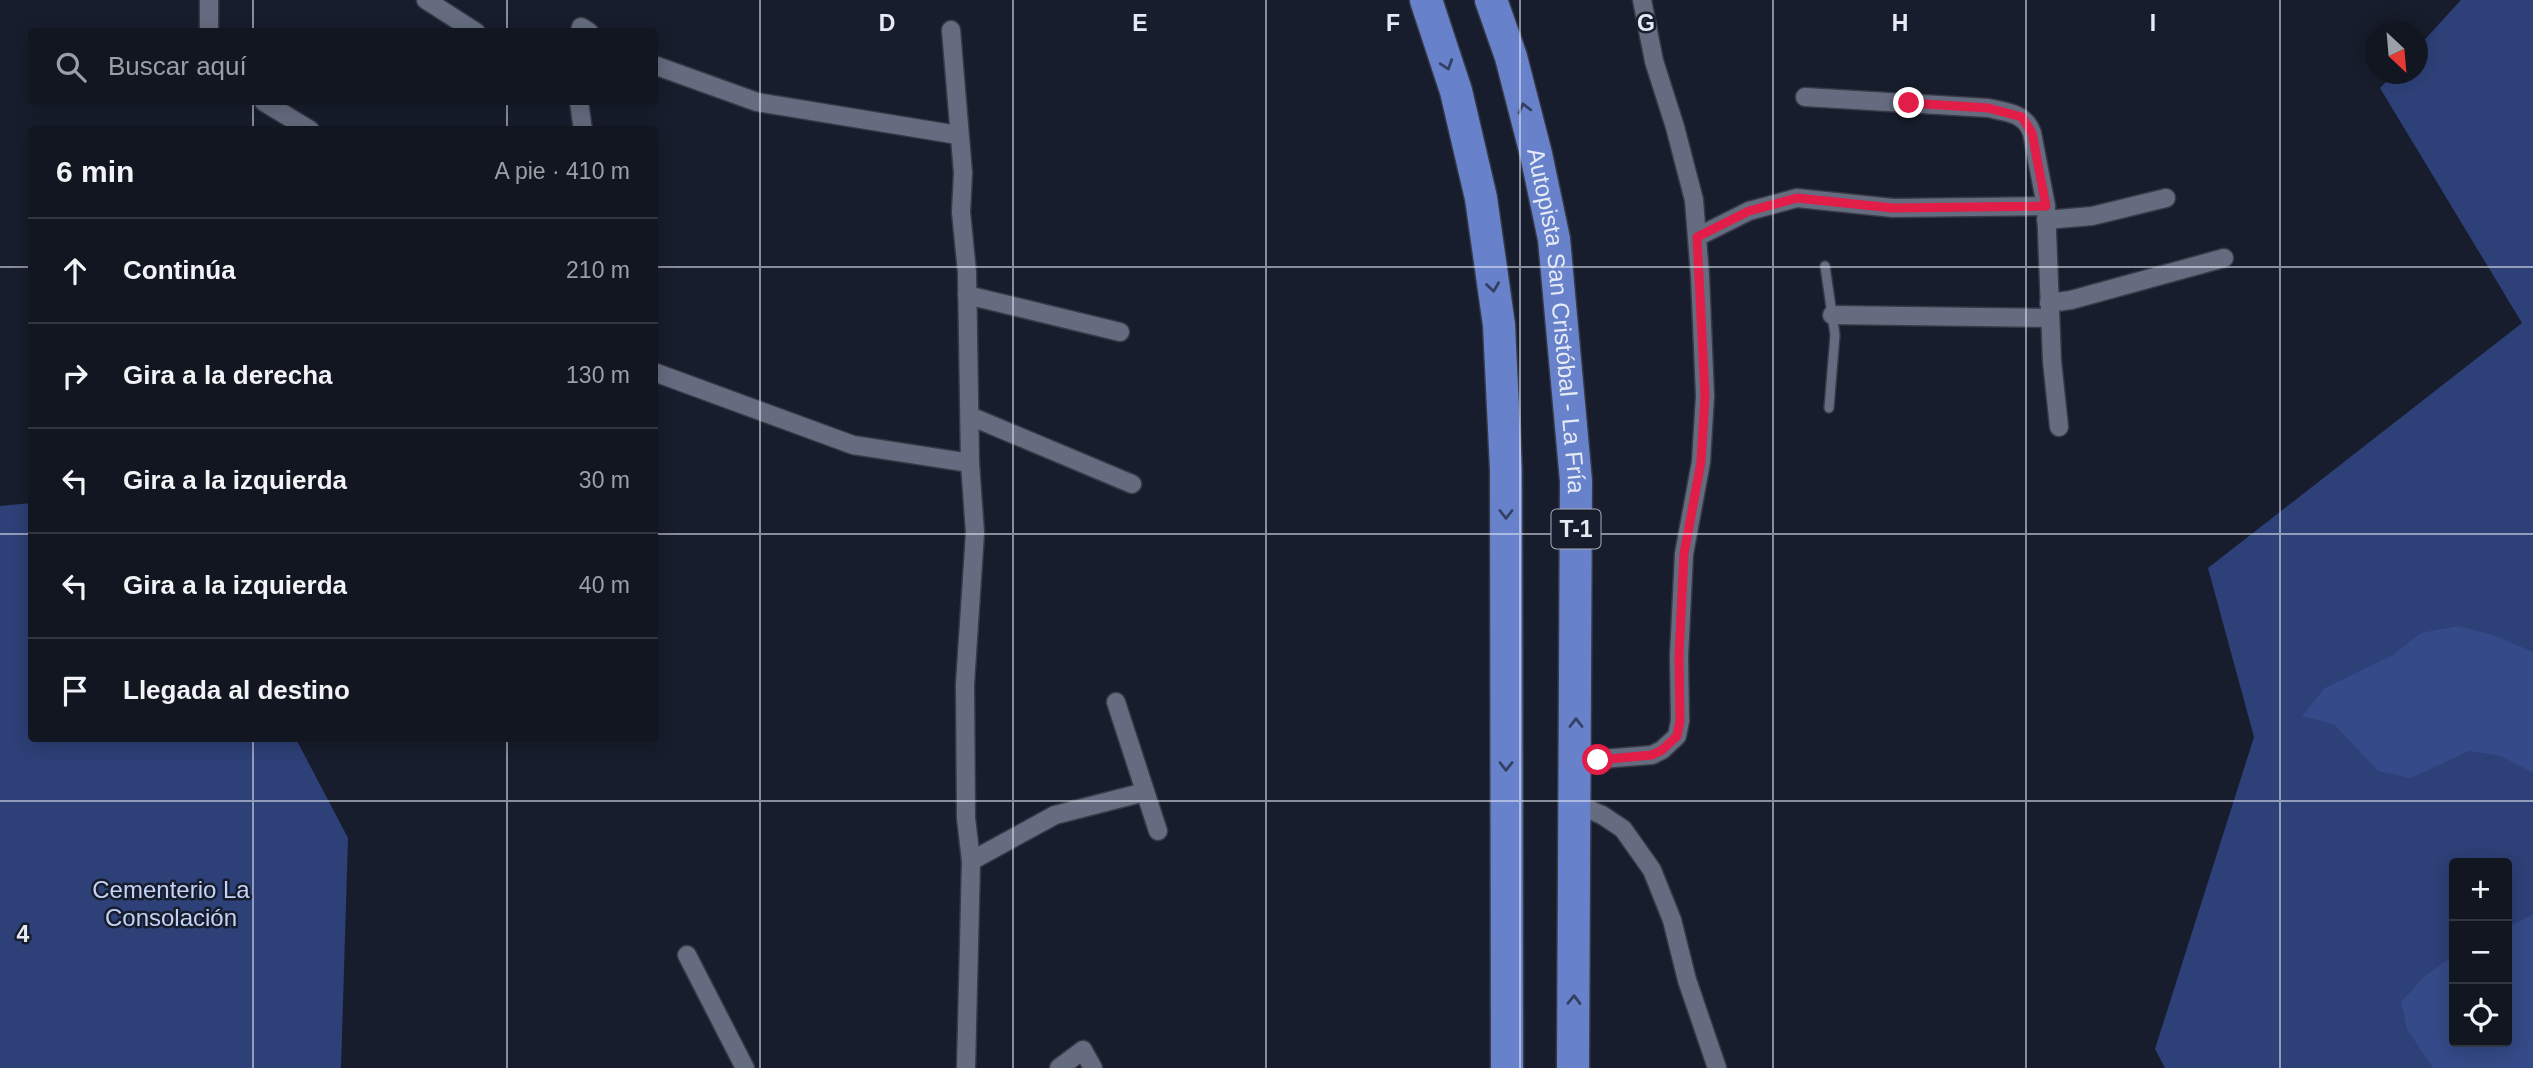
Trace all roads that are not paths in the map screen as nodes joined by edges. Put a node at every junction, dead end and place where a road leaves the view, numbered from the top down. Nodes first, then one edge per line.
1 (209, 0) edge
2 (426, 0) edge
3 (1426, 0) edge
4 (1491, 0) edge
5 (1642, 0) edge
6 (209, 28) edge
7 (469, 28) edge
8 (951, 30) dead end
9 (658, 66) edge
10 (1805, 97) dead end
11 (269, 105) edge
12 (579, 105) edge
13 (303, 126) edge
14 (582, 126) edge
15 (958, 135) junction
16 (2166, 198) dead end
17 (2046, 213) junction
18 (1697, 237) junction
19 (2224, 257) dead end
20 (1825, 266) dead end
21 (967, 295) junction
22 (2050, 311) junction
23 (1832, 315) junction
24 (1120, 332) dead end
25 (658, 373) edge
26 (1829, 408) dead end
27 (970, 416) junction
28 (2059, 427) dead end
29 (970, 463) junction
30 (1132, 484) dead end
31 (1116, 702) dead end
32 (1576, 761) junction
33 (1145, 792) junction
34 (1576, 804) junction
35 (1158, 831) dead end
36 (971, 861) junction
37 (687, 954) dead end
38 (745, 1068) edge
39 (965, 1068) edge
40 (1059, 1068) edge
41 (1093, 1068) edge
42 (1507, 1068) edge
43 (1573, 1068) edge
44 (1717, 1068) edge

1 - 6 street
2 - 7 street
3 -> 42 highway
32 -> 4 highway, Autopista San Cristóbal - La Fría / T-1
5 - 18 street
8 - 15 street
9 - 15 street
10 - 17 street
11 - 13 street
12 - 14 street
15 - 21 street
16 - 17 street
17 - 18 street
17 - 22 street
18 - 32 street
19 - 22 street
20 - 23 lane
21 - 24 street
21 - 27 street
22 - 23 street
22 - 28 street
23 - 26 lane
25 - 29 street
27 - 29 street
27 - 30 street
29 - 36 street
31 - 33 street
32 - 34 highway, Autopista San Cristóbal - La Fría / T-1
33 - 35 street
33 - 36 street
43 -> 34 highway, Autopista San Cristóbal - La Fría / T-1
34 - 44 street
36 - 39 street
37 - 38 street
40 - 41 street

